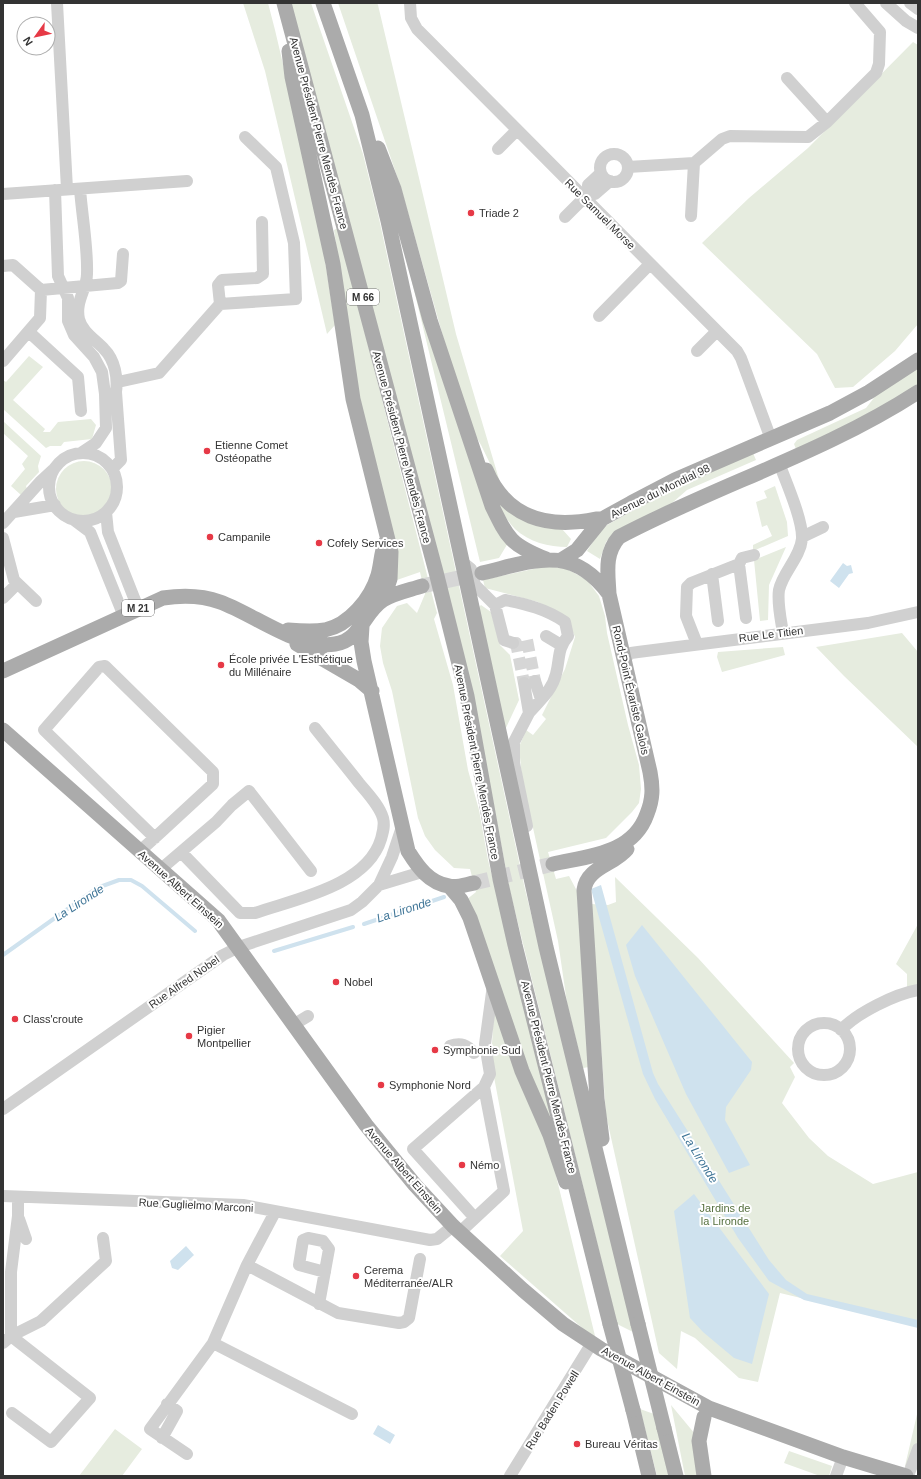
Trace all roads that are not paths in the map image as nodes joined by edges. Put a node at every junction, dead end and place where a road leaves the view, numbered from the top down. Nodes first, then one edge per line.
1 (57, 3) edge
2 (284, 3) edge
3 (323, 3) edge
4 (410, 3) edge
5 (856, 3) edge
6 (886, 3) edge
7 (910, 3) edge
8 (918, 9) edge
9 (289, 21) junction
10 (918, 28) edge
11 (787, 78) dead end
12 (362, 115) junction
13 (827, 122) junction
14 (517, 130) junction
15 (245, 137) dead end
16 (498, 149) dead end
17 (694, 163) junction
18 (628, 167) junction
19 (605, 177) junction
20 (188, 180) dead end
21 (80, 189) junction
22 (61, 190) junction
23 (3, 194) edge
24 (583, 198) junction
25 (691, 216) dead end
26 (565, 217) dead end
27 (262, 222) dead end
28 (123, 254) dead end
29 (650, 264) junction
30 (3, 266) edge
31 (63, 287) junction
32 (83, 287) junction
33 (41, 290) junction
34 (220, 304) junction
35 (599, 316) dead end
36 (717, 331) junction
37 (30, 332) junction
38 (697, 351) dead end
39 (918, 360) edge
40 (3, 361) edge
41 (113, 389) junction
42 (918, 392) edge
43 (81, 411) dead end
44 (771, 438) junction
45 (81, 453) junction
46 (475, 459) junction
47 (779, 463) junction
48 (55, 469) junction
49 (112, 469) junction
50 (55, 505) junction
51 (14, 512) junction
52 (106, 512) junction
53 (73, 519) junction
54 (602, 520) junction
55 (3, 522) edge
56 (823, 527) dead end
57 (3, 538) edge
58 (387, 538) junction
59 (802, 538) junction
60 (754, 555) dead end
61 (546, 559) junction
62 (561, 560) junction
63 (462, 562) junction
64 (739, 564) junction
65 (482, 573) tunnel mouth
66 (712, 574) junction
67 (17, 584) junction
68 (422, 586) tunnel mouth
69 (609, 594) junction
70 (3, 598) edge
71 (383, 600) junction
72 (36, 601) dead end
73 (495, 605) junction
74 (138, 608) junction
75 (918, 612) edge
76 (123, 614) junction
77 (746, 618) dead end
78 (718, 621) dead end
79 (362, 626) junction
80 (277, 629) junction
81 (783, 633) junction
82 (546, 636) dead end
83 (513, 643) tunnel mouth
84 (696, 644) junction
85 (560, 645) junction
86 (624, 658) junction
87 (3, 671) edge
88 (372, 691) junction
89 (541, 699) junction
90 (529, 713) junction
91 (316, 728) dead end
92 (3, 730) edge
93 (247, 802) dead end
94 (216, 822) junction
95 (402, 827) junction
96 (636, 834) junction
97 (155, 838) junction
98 (140, 850) junction
99 (181, 852) junction
100 (553, 864) tunnel mouth
101 (161, 869) junction
102 (311, 871) dead end
103 (422, 872) junction
104 (474, 883) tunnel mouth
105 (379, 885) junction
106 (450, 887) junction
107 (239, 947) junction
108 (546, 947) junction
109 (493, 982) junction
110 (918, 990) edge
111 (308, 1016) dead end
112 (293, 1025) junction
113 (841, 1030) junction
114 (450, 1046) dead end
115 (474, 1053) dead end
116 (484, 1087) junction
117 (3, 1109) edge
118 (597, 1152) junction
119 (579, 1195) junction
120 (3, 1196) edge
121 (18, 1197) junction
122 (275, 1212) junction
123 (18, 1216) junction
124 (474, 1217) junction
125 (456, 1229) junction
126 (103, 1238) dead end
127 (26, 1239) dead end
128 (420, 1259) dead end
129 (247, 1264) junction
130 (325, 1272) dead end
131 (7, 1286) edge
132 (319, 1304) junction
133 (7, 1339) edge
134 (213, 1343) junction
135 (592, 1343) junction
136 (12, 1413) dead end
137 (707, 1413) junction
138 (352, 1414) dead end
139 (918, 1448) edge
140 (187, 1454) dead end
141 (843, 1457) junction
142 (510, 1476) edge
143 (650, 1476) edge
144 (676, 1476) edge
145 (704, 1476) edge
146 (836, 1476) edge
147 (907, 1476) edge

1 - 22 street
2 - 9 main road, Avenue Président Pierre Mendès France / M 66
3 - 12 main road
4 - 14 street, Rue Samuel Morse
5 - 13 street
6 - 10 street
7 - 8 street
9 - 58 main road, M 66
9 - 119 main road, Avenue Président Pierre Mendès France / M 66
11 - 13 street
12 - 46 main road
12 - 63 main road
13 - 17 street
14 - 16 street
14 - 24 street, Rue Samuel Morse
15 - 34 street
17 - 18 street
17 - 25 street
18 - 19 street
18 - 19 street
19 - 24 street
20 - 21 street
21 - 22 street
21 - 32 street
22 - 23 street
22 - 31 street
24 - 26 street
24 - 29 street, Rue Samuel Morse
27 - 34 street
28 - 32 street
29 - 35 street
29 - 36 street, Rue Samuel Morse
30 - 33 street
31 - 32 street
31 - 33 street
31 - 41 street
32 - 41 street
33 - 37 street
34 - 41 street
36 - 38 street
36 - 44 street, Rue Samuel Morse
37 - 40 street
37 - 43 street
39 - 44 main road, Avenue du Mondial 98
41 - 45 street
41 - 49 street
42 - 47 main road, Avenue du Mondial 98
44 - 47 main road
44 - 54 main road, Avenue du Mondial 98
45 - 48 street
45 - 49 street
46 - 54 main road
46 - 61 main road
47 - 59 street
47 - 69 main road, Avenue du Mondial 98
48 - 50 street
48 - 51 street
49 - 52 street
50 - 51 street
50 - 53 street
51 - 55 street
52 - 53 street
52 - 74 street
53 - 76 street
54 - 62 main road, Avenue du Mondial 98
56 - 59 street
57 - 67 street
58 - 71 main road, M 66
58 - 80 main road, M 21
59 - 81 street
60 - 64 street
61 - 62 main road, Rond-Point Évariste Galois
61 - 65 main road, Rond-Point Évariste Galois
62 - 69 main road, Rond-Point Évariste Galois
63 - 73 street
63 - 108 main road
64 - 66 street
64 - 77 street
66 - 78 street
66 - 84 street
67 - 70 street
67 - 72 street
68 - 71 main road
69 - 86 main road, Rond-Point Évariste Galois
71 - 79 main road
73 - 83 street
73 - 85 street
74 - 76 main road, M 21
74 - 80 main road, M 21
75 - 81 street, Rue Le Titien
76 - 87 main road, M 21
79 - 80 main road, M 21
79 - 88 main road
80 - 88 main road, M 21
81 - 84 street, Rue Le Titien
82 - 85 street
84 - 86 street, Rue Le Titien
85 - 89 street
86 - 96 main road, Rond-Point Évariste Galois
88 - 95 main road
89 - 90 street
89 - 90 street
90 - 108 street
91 - 99 street
92 - 98 main road, Avenue Albert Einstein
93 - 94 street
94 - 99 street
94 - 102 street
95 - 103 main road
95 - 105 street, Rue Alfred Nobel
96 - 100 main road, Rond-Point Évariste Galois
96 - 118 main road
97 - 97 street
97 - 98 street
98 - 101 main road, Avenue Albert Einstein
99 - 101 street
101 - 107 main road, Avenue Albert Einstein
103 - 105 street
103 - 106 main road
104 - 106 main road
105 - 107 street, Rue Alfred Nobel
106 - 109 main road
107 - 112 main road, Avenue Albert Einstein
107 - 117 street, Rue Alfred Nobel
108 - 118 main road
109 - 116 street
109 - 119 main road
110 - 113 street
111 - 112 street
112 - 125 main road, Avenue Albert Einstein
113 - 113 street
114 - 115 street
116 - 124 street, Rue Guglielmo Marconi
116 - 124 street
118 - 144 main road, bridge
119 - 143 main road, Avenue Président Pierre Mendès France, bridge
120 - 121 street, Rue Guglielmo Marconi
121 - 122 street, Rue Guglielmo Marconi
121 - 123 street
122 - 125 street, Rue Guglielmo Marconi
122 - 129 street
123 - 127 street
123 - 131 street
124 - 125 street, Rue Guglielmo Marconi
125 - 135 main road, Avenue Albert Einstein
126 - 133 street
128 - 132 street
129 - 132 street
129 - 134 street
130 - 132 street
131 - 133 street
133 - 136 street
134 - 138 street
134 - 140 street
135 - 137 main road, Avenue Albert Einstein
135 - 142 street, Rue Baden Powell
137 - 141 main road, Avenue Albert Einstein
137 - 145 main road
139 - 147 street
141 - 146 street
141 - 147 main road, Avenue Albert Einstein

